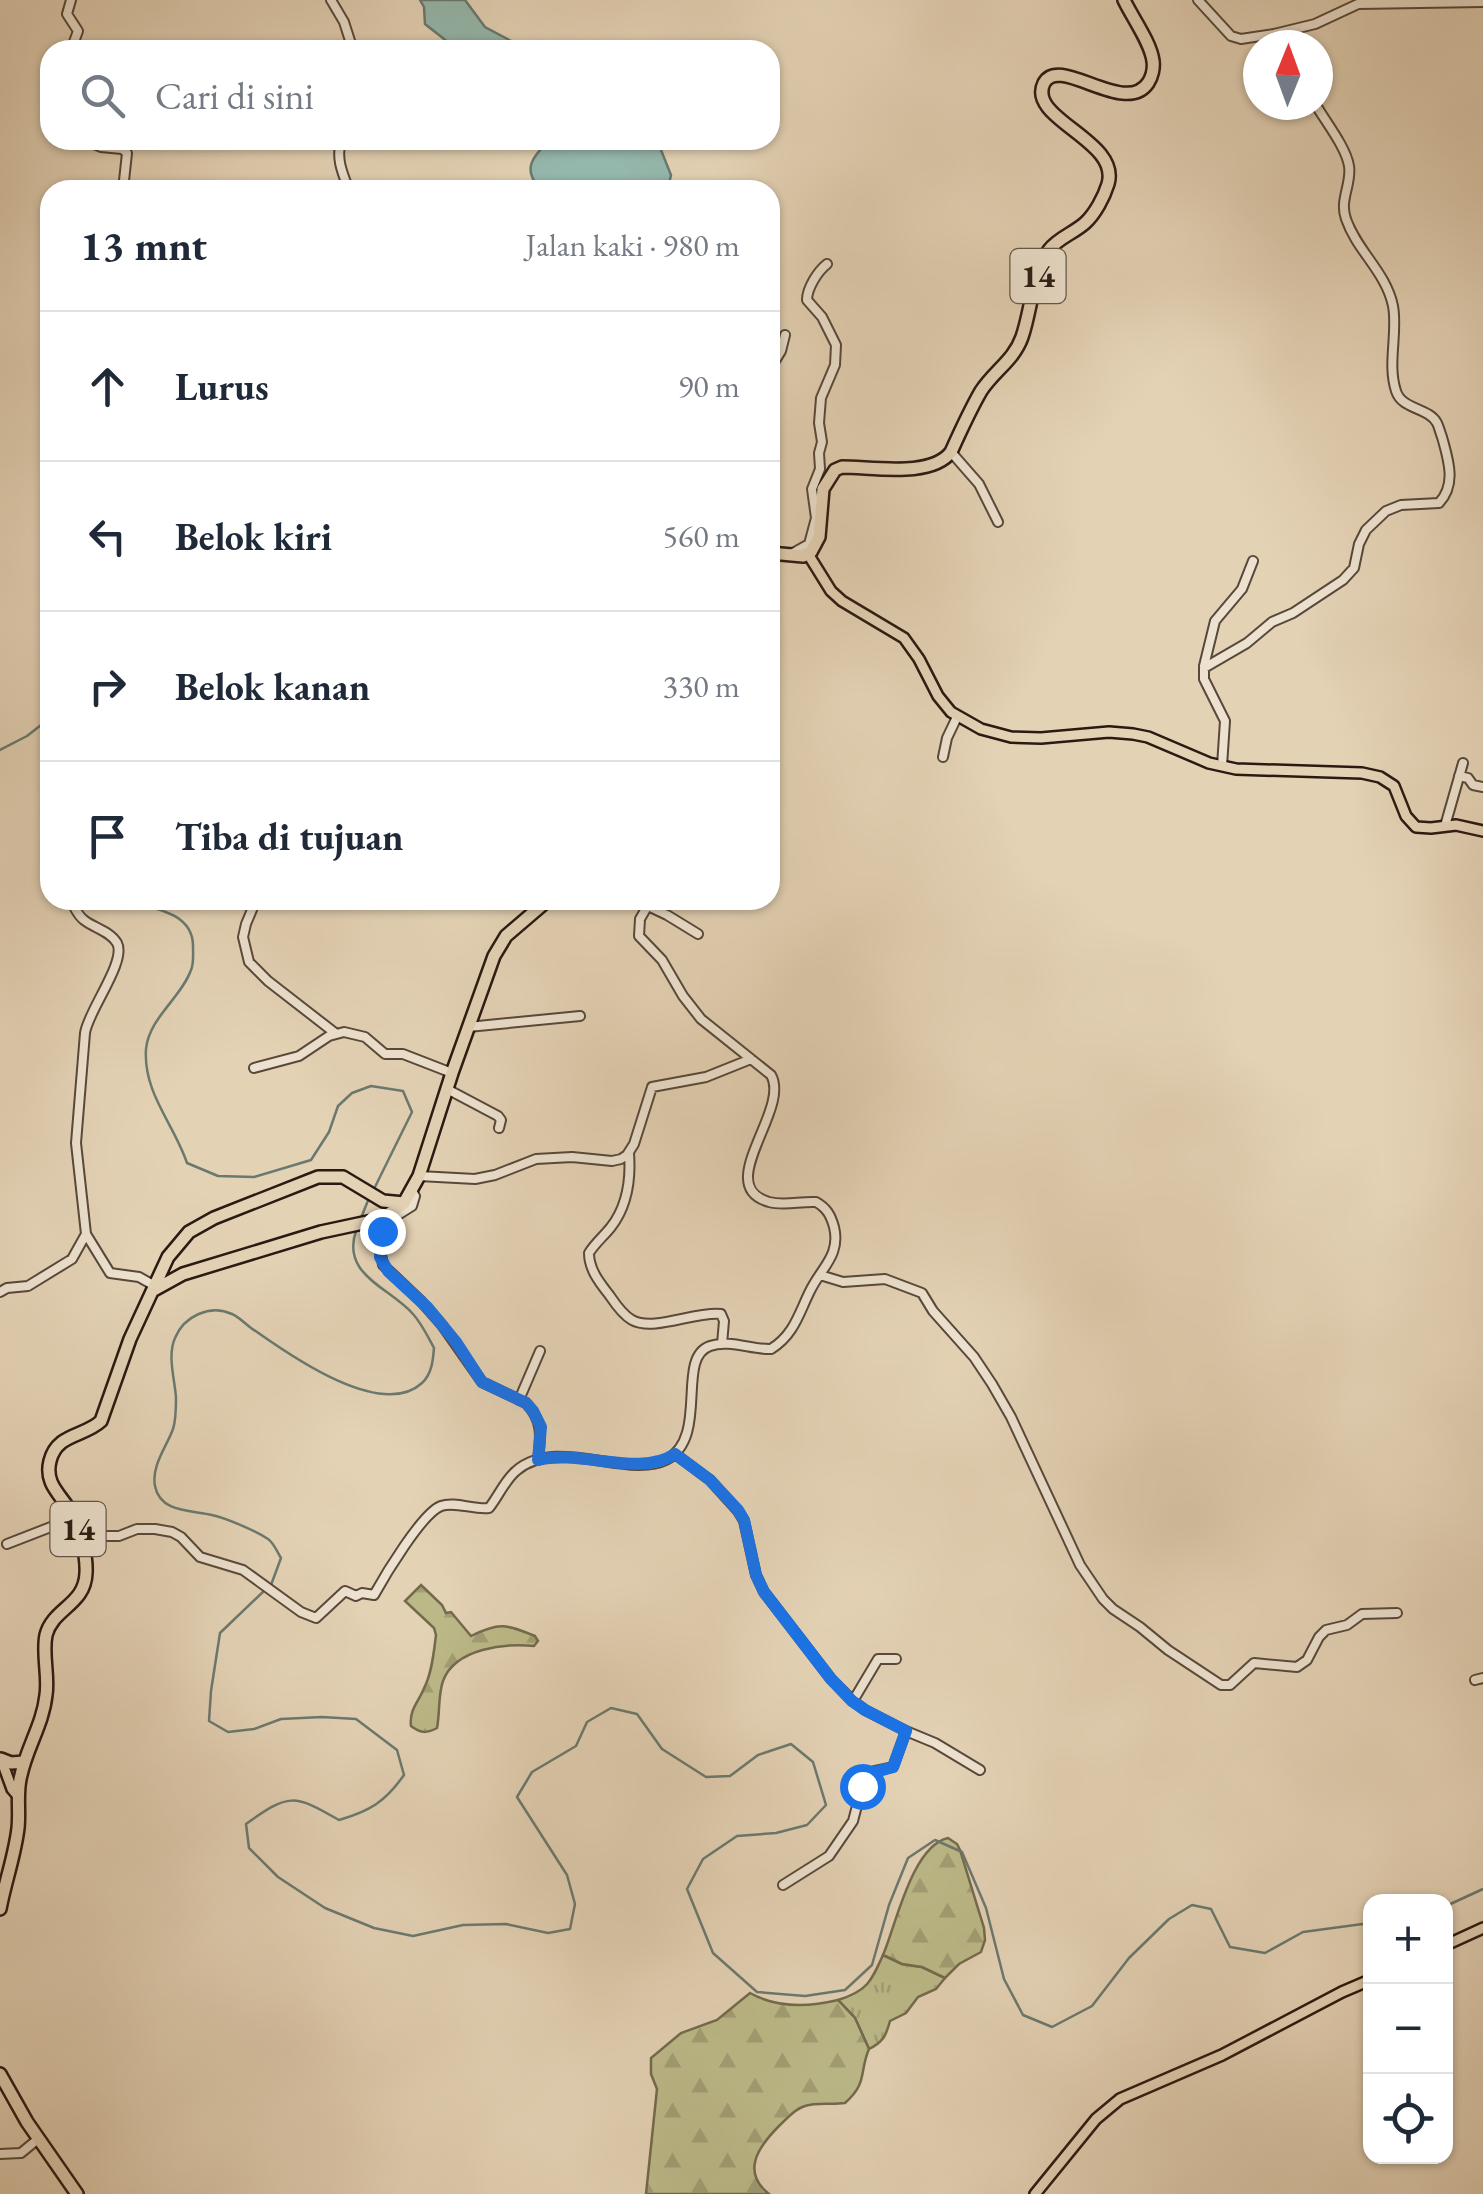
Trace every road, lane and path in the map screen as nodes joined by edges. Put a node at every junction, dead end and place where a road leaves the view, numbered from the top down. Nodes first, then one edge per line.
1 (71, 0) edge
2 (331, 0) edge
3 (1124, 0) edge
4 (1198, 0) edge
5 (1483, 2) edge
6 (1289, 30) edge
7 (1243, 38) edge
8 (75, 40) edge
9 (350, 40) edge
10 (1325, 120) edge
11 (122, 150) edge
12 (339, 150) edge
13 (125, 180) edge
14 (345, 180) edge
15 (827, 264) dead end
16 (785, 335) dead end
17 (780, 354) edge
18 (951, 452) junction
19 (998, 522) dead end
20 (808, 554) junction
21 (780, 555) edge
22 (789, 556) junction
23 (1253, 561) dead end
24 (1203, 670) junction
25 (957, 718) junction
26 (943, 756) dead end
27 (1463, 763) dead end
28 (1222, 766) junction
29 (1460, 776) junction
30 (1483, 787) edge
31 (1445, 826) junction
32 (1483, 831) edge
33 (76, 910) edge
34 (253, 910) edge
35 (538, 910) edge
36 (646, 910) edge
37 (660, 910) edge
38 (698, 934) dead end
39 (580, 1016) dead end
40 (468, 1026) junction
41 (336, 1033) junction
42 (750, 1059) junction
43 (254, 1068) dead end
44 (452, 1073) junction
45 (447, 1089) junction
46 (499, 1128) dead end
47 (629, 1153) junction
48 (420, 1176) junction
49 (412, 1190) junction
50 (404, 1203) junction
51 (86, 1234) junction
52 (820, 1275) junction
53 (154, 1288) junction
54 (0, 1292) edge
55 (722, 1344) junction
56 (540, 1351) dead end
57 (519, 1400) junction
58 (675, 1454) junction
59 (538, 1460) junction
60 (74, 1518) junction
61 (7, 1544) dead end
62 (82, 1545) junction
63 (1397, 1613) dead end
64 (896, 1659) dead end
65 (852, 1701) junction
66 (906, 1731) junction
67 (0, 1758) edge
68 (24, 1762) junction
69 (980, 1770) dead end
70 (0, 1791) edge
71 (15, 1792) junction
72 (783, 1885) dead end
73 (0, 1909) edge
74 (1483, 1928) edge
75 (1453, 1942) edge
76 (1363, 1983) edge
77 (0, 2074) edge
78 (38, 2139) junction
79 (0, 2154) edge
80 (76, 2194) edge
81 (1035, 2194) edge

1 - 8 street
2 - 9 street
3 - 18 highway, 14
4 - 7 street
5 - 6 street
10 - 24 street
11 - 13 street
12 - 14 street
15 - 22 street
16 - 17 street
18 - 19 street
18 - 20 highway
20 - 22 highway
20 - 25 main road
21 - 22 highway
23 - 24 street
24 - 28 street
25 - 26 street
25 - 28 main road
27 - 29 street
28 - 31 main road
29 - 30 street
29 - 31 street
31 - 32 main road
33 - 51 street
34 - 41 street
35 - 40 highway
36 - 42 street
37 - 38 street
39 - 40 street
40 - 44 highway
41 - 43 street
41 - 44 street
42 - 47 street
42 - 52 street
44 - 45 highway
45 - 46 street
45 - 48 highway
47 - 48 street
47 - 55 street
48 - 49 highway
49 - 50 highway
49 - 57 street
50 - 53 highway
50 - 53 highway, 14
51 - 53 street
51 - 54 street
52 - 55 street
52 - 63 street
53 - 60 highway, 14
55 - 58 street
56 - 57 street
57 - 59 street
58 - 59 street
58 - 65 street
59 - 62 street
60 - 61 street
60 - 62 highway, 14
62 - 68 highway, 14
64 - 65 street
65 - 66 street
66 - 69 street
66 - 72 street
67 - 68 highway
67 - 71 main road
68 - 71 highway, 14
70 - 71 street
71 - 73 highway, 14
74 - 75 main road
76 - 81 main road
77 - 78 highway
78 - 79 street
78 - 80 highway

